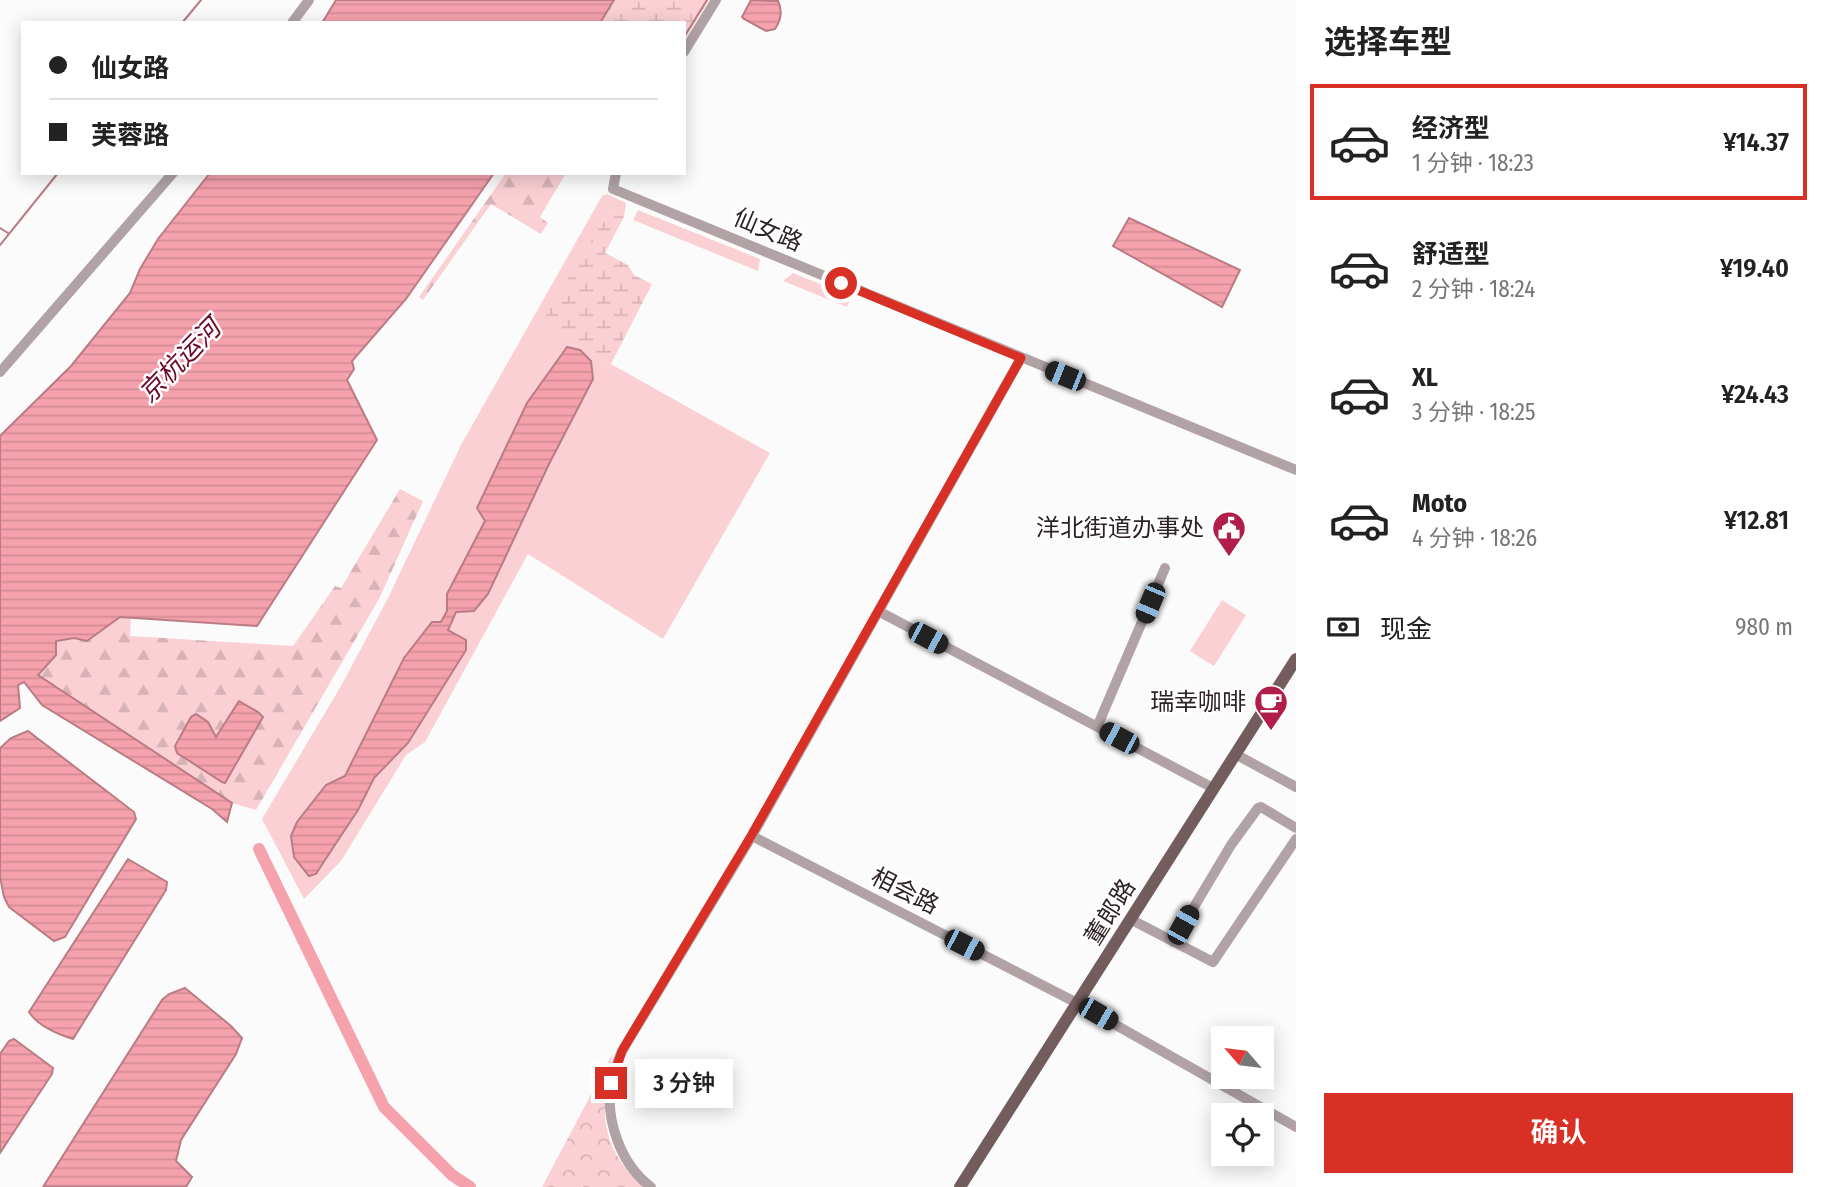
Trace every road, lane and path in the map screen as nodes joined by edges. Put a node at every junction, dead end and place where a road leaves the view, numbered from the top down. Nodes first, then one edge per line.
1 (309, 0) edge
2 (716, 0) edge
3 (293, 21) edge
4 (686, 49) edge
5 (171, 175) edge
6 (615, 175) edge
7 (1021, 358) junction
8 (0, 372) edge
9 (1296, 470) edge
10 (1165, 568) dead end
11 (880, 612) junction
12 (1296, 659) edge
13 (1097, 727) junction
14 (1235, 754) junction
15 (1296, 787) edge
16 (1213, 788) junction
17 (1296, 828) edge
18 (751, 836) junction
19 (1296, 839) edge
20 (1130, 919) junction
21 (1173, 942) junction
22 (1077, 1003) junction
23 (1296, 1127) edge
24 (652, 1187) edge
25 (960, 1187) edge

1 - 3 street
2 - 4 street
5 - 8 street
6 - 7 street, 仙女路
7 - 9 street, 仙女路
7 - 11 street
10 - 13 street
11 - 13 street
11 - 18 street
12 - 14 main road, 董郎路
13 - 16 street
14 - 15 street
14 - 16 main road, 董郎路
16 - 20 main road, 董郎路
17 - 21 street
18 - 22 street, 相会路
18 - 24 street
19 - 21 street
20 - 21 street
20 - 22 main road, 董郎路
22 - 23 street, 相会路
22 - 25 main road, 董郎路

